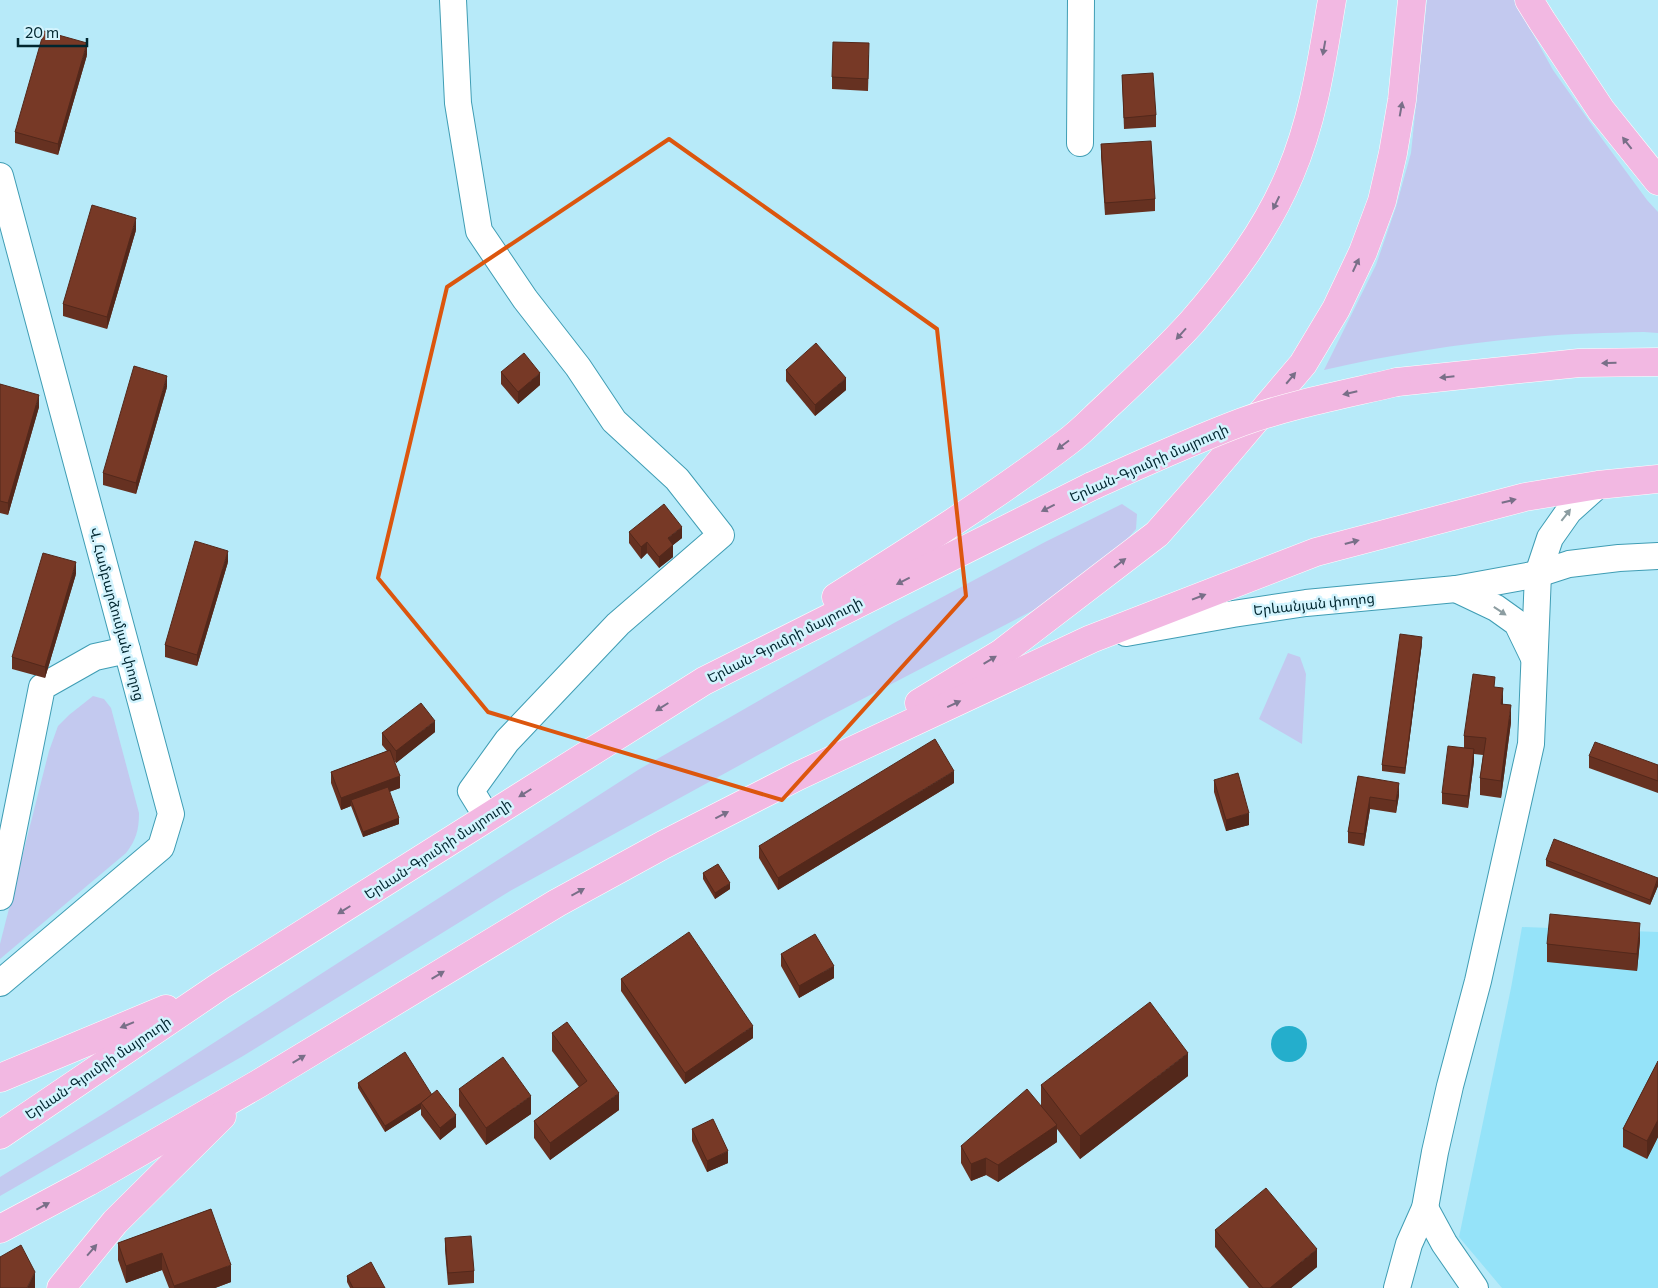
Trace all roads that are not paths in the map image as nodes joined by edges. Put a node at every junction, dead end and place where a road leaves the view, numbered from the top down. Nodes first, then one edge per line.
1 (453, 0) edge
2 (1080, 0) edge
3 (1332, 0) edge
4 (1412, 0) edge
5 (1530, 0) edge
6 (1080, 143) dead end
7 (0, 176) edge
8 (1658, 181) edge
9 (1658, 362) edge
10 (1658, 479) edge
11 (1598, 485) junction
12 (1658, 556) edge
13 (1538, 574) junction
14 (1456, 589) junction
15 (1091, 639) junction
16 (127, 650) junction
17 (1534, 658) junction
18 (704, 681) junction
19 (798, 776) junction
20 (487, 817) junction
21 (0, 897) edge
22 (0, 983) edge
23 (220, 986) junction
24 (0, 1078) edge
25 (258, 1084) junction
26 (0, 1134) edge
27 (1425, 1208) junction
28 (0, 1229) edge
29 (61, 1288) edge
30 (1397, 1288) edge
31 (1476, 1288) edge

1 - 20 street
2 - 6 street
3 -> 18 highway
19 -> 4 highway
8 -> 5 highway
7 - 16 street, Վ. Համբարձումյան փողոց
9 -> 18 highway, Երևան-Գյումրի մայրուղի, bridge
10 - 11 highway
13 -> 11 street
15 -> 11 highway
12 - 13 street, Երևանյան փողոց
13 - 14 street, Երևանյան փողոց
13 - 17 street
14 - 15 street, Երևանյան փողոց
14 -> 17 street
19 -> 15 highway
16 - 21 street
16 - 22 street, Վ. Համբարձումյան փողոց
17 - 27 street
18 -> 20 highway, Երևան-Գյումրի մայրուղի
25 -> 19 highway
20 -> 23 highway, Երևան-Գյումրի մայրուղի
23 -> 24 highway
23 - 26 highway, Երևան-Գյումրի մայրուղի
28 -> 25 highway
29 -> 25 highway
27 - 30 street
27 - 31 street

